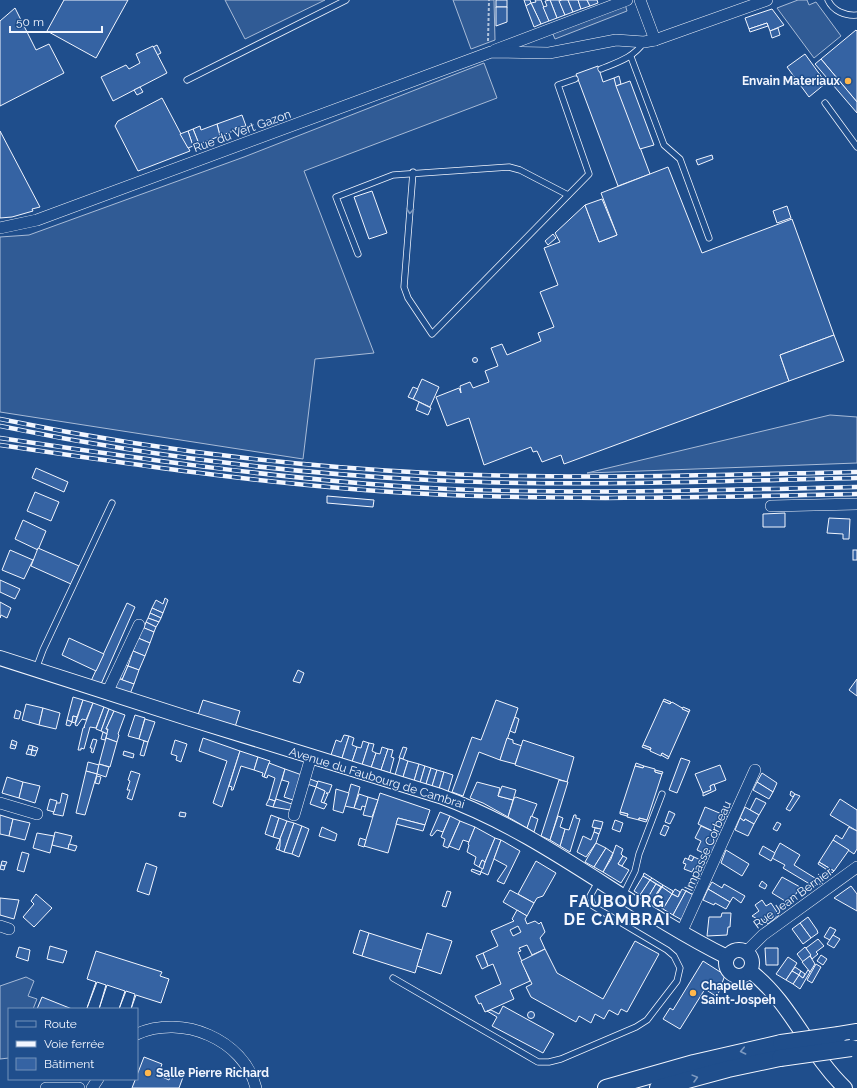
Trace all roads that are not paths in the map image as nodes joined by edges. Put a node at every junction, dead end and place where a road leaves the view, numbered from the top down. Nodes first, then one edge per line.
1 (346, 0) edge
2 (627, 0) edge
3 (640, 0) edge
4 (767, 0) edge
5 (828, 0) edge
6 (750, 3) edge
7 (857, 15) edge
8 (650, 41) junction
9 (488, 53) junction
10 (631, 57) junction
11 (601, 69) dead end
12 (575, 79) dead end
13 (187, 80) dead end
14 (825, 104) dead end
15 (857, 147) edge
16 (413, 172) junction
17 (568, 195) junction
18 (0, 228) edge
19 (709, 238) dead end
20 (358, 254) dead end
21 (112, 503) dead end
22 (857, 504) edge
23 (771, 506) dead end
24 (139, 625) dead end
25 (0, 658) edge
26 (36, 669) junction
27 (107, 693) junction
28 (311, 758) junction
29 (755, 770) dead end
30 (662, 794) dead end
31 (0, 803) edge
32 (36, 814) dead end
33 (294, 815) dead end
34 (857, 867) edge
35 (599, 880) junction
36 (622, 895) junction
37 (682, 931) junction
38 (746, 952) junction
39 (727, 957) junction
40 (750, 971) junction
41 (393, 978) dead end
42 (857, 1032) edge
43 (138, 1034) edge
44 (854, 1048) edge
45 (780, 1051) junction
46 (46, 1088) edge
47 (79, 1088) edge
48 (256, 1088) edge
49 (606, 1088) edge
50 (658, 1088) edge
51 (845, 1088) edge

1 - 13 lane
2 - 9 street, Rue du Vert Gazon
3 - 8 street
4 - 6 street
5 - 7 lane
6 - 8 street
8 - 9 street, Rue du Vert Gazon
8 - 10 lane
9 - 18 street, Rue du Vert Gazon
10 - 11 lane
10 - 19 lane
12 - 17 lane
14 - 15 lane
16 - 17 lane
16 -> 17 lane
16 - 20 lane
21 - 26 lane
22 - 23 street
24 - 27 street
25 - 26 street, Avenue du Faubourg de Cambrai
26 - 27 street, Avenue du Faubourg de Cambrai
27 - 28 street, Avenue du Faubourg de Cambrai
28 - 33 street
28 - 35 street, Avenue du Faubourg de Cambrai
29 - 37 street, Impasse Corbeau
30 - 36 lane
31 - 32 street
34 - 38 street, Rue Jean Bernier
35 - 36 street, Avenue du Faubourg de Cambrai
35 - 41 lane
36 - 37 street, Avenue du Faubourg de Cambrai
37 - 39 street, Avenue du Faubourg de Cambrai
38 - 39 street
38 - 40 street
39 - 40 street
40 - 51 street
42 - 45 main road, bridge
43 - 48 street
44 - 45 main road, bridge
45 -> 49 main road
50 -> 45 main road
46 - 47 street

